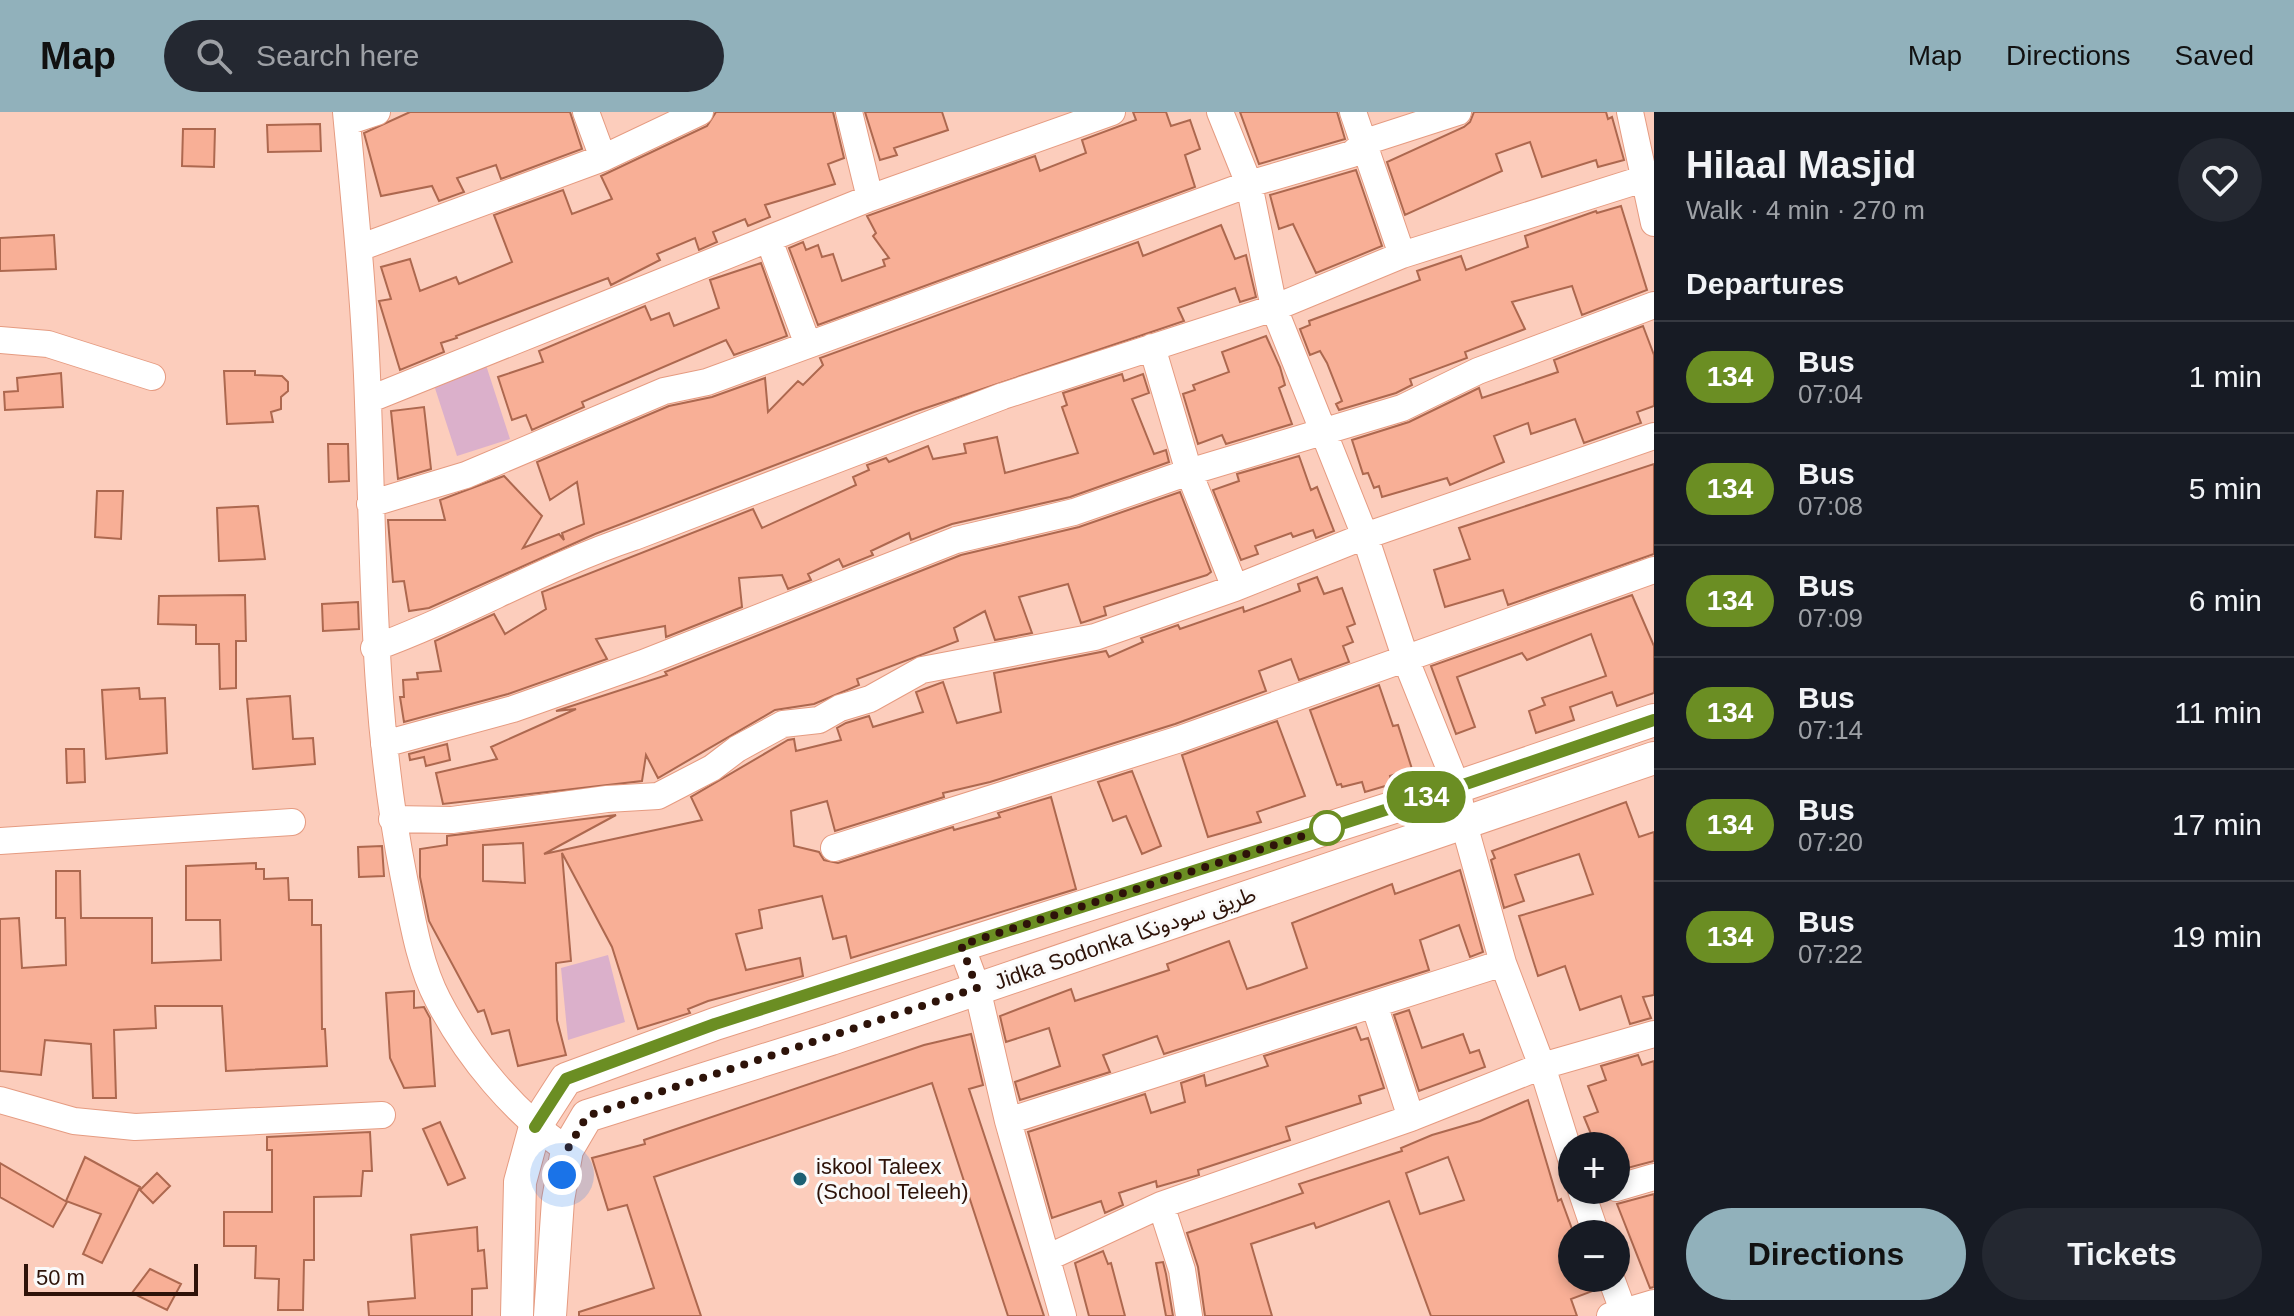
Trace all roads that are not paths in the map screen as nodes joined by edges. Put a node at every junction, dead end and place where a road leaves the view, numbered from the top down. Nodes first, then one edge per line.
1 (377, 112) edge
2 (586, 112) edge
3 (700, 112) edge
4 (849, 112) edge
5 (1112, 112) edge
6 (1220, 112) edge
7 (1353, 112) edge
8 (1458, 112) edge
9 (1630, 112) edge
10 (346, 117) edge
11 (1645, 140) edge
12 (1365, 142) junction
13 (603, 158) junction
14 (1643, 179) junction
15 (1249, 184) junction
16 (870, 198) junction
17 (1654, 223) edge
18 (769, 240) junction
19 (359, 248) junction
20 (1402, 255) junction
21 (1654, 305) edge
22 (1274, 308) junction
23 (0, 340) edge
24 (808, 345) junction
25 (1152, 347) junction
26 (152, 377) dead end
27 (368, 400) junction
28 (1323, 434) junction
29 (1654, 436) edge
30 (1189, 472) junction
31 (370, 504) junction
32 (1365, 536) junction
33 (1654, 570) edge
34 (1235, 588) junction
35 (374, 648) junction
36 (1406, 660) junction
37 (1654, 720) edge
38 (384, 744) junction
39 (1654, 758) edge
40 (1457, 787) junction
41 (392, 819) junction
42 (292, 822) dead end
43 (1464, 824) junction
44 (0, 841) edge
45 (834, 848) dead end
46 (961, 945) junction
47 (1503, 963) junction
48 (977, 988) junction
49 (1374, 1004) junction
50 (1654, 1034) edge
51 (1542, 1066) junction
52 (0, 1100) edge
53 (382, 1115) dead end
54 (1411, 1118) junction
55 (1008, 1121) junction
56 (535, 1127) junction
57 (1563, 1132) edge
58 (567, 1150) junction
59 (1654, 1177) edge
60 (1630, 1184) edge
61 (1161, 1205) junction
62 (1047, 1258) junction
63 (1614, 1292) edge
64 (1654, 1303) edge
65 (1619, 1315) edge
66 (517, 1316) edge
67 (550, 1316) edge
68 (1063, 1316) edge
69 (1189, 1316) edge

1 - 10 street
2 - 13 street
3 - 13 street
4 - 16 street
5 - 16 street
6 - 15 street
7 - 12 street
8 - 12 street
9 - 11 street
10 - 19 street
11 - 14 street
12 - 15 street
12 - 20 street
13 - 19 street
14 - 17 street
14 - 20 street
15 - 22 street
15 - 24 street
16 - 18 street
18 - 24 street
18 - 27 street
19 - 27 street
20 - 22 street
21 - 28 street
22 - 25 street
22 - 28 street
23 - 26 street
24 - 31 street
25 - 30 street
25 - 35 street
27 - 31 street
28 - 30 street
28 - 32 street
29 - 32 street
30 - 34 street
30 - 38 street
31 - 35 street
32 - 34 street
32 - 36 street
33 - 36 street
34 - 41 street
35 - 38 street
36 - 40 street
36 - 45 street
37 - 40 main road, Jidka Sodonka طريق سودونكا
38 - 41 street
39 - 43 main road, Jidka Sodonka طريق سودونكا
40 - 43 street
40 - 46 main road, Jidka Sodonka طريق سودونكا
41 - 56 street
42 - 44 street
43 - 47 street
43 - 48 main road, Jidka Sodonka طريق سودونكا
46 - 48 street
46 - 56 main road, Jidka Sodonka طريق سودونكا
47 - 49 street
47 - 51 street
48 - 55 street
48 - 58 main road, Jidka Sodonka طريق سودونكا
49 - 54 street
49 - 55 street
50 - 51 street
51 - 54 street
51 - 57 street
52 - 53 street
54 - 61 street
55 - 62 street
56 - 58 street
56 - 66 main road, Jidka Sodonka طريق سودونكا
58 - 67 main road
59 - 60 street
61 - 62 street
61 - 69 street
62 - 68 street
63 - 65 street
64 - 65 street

